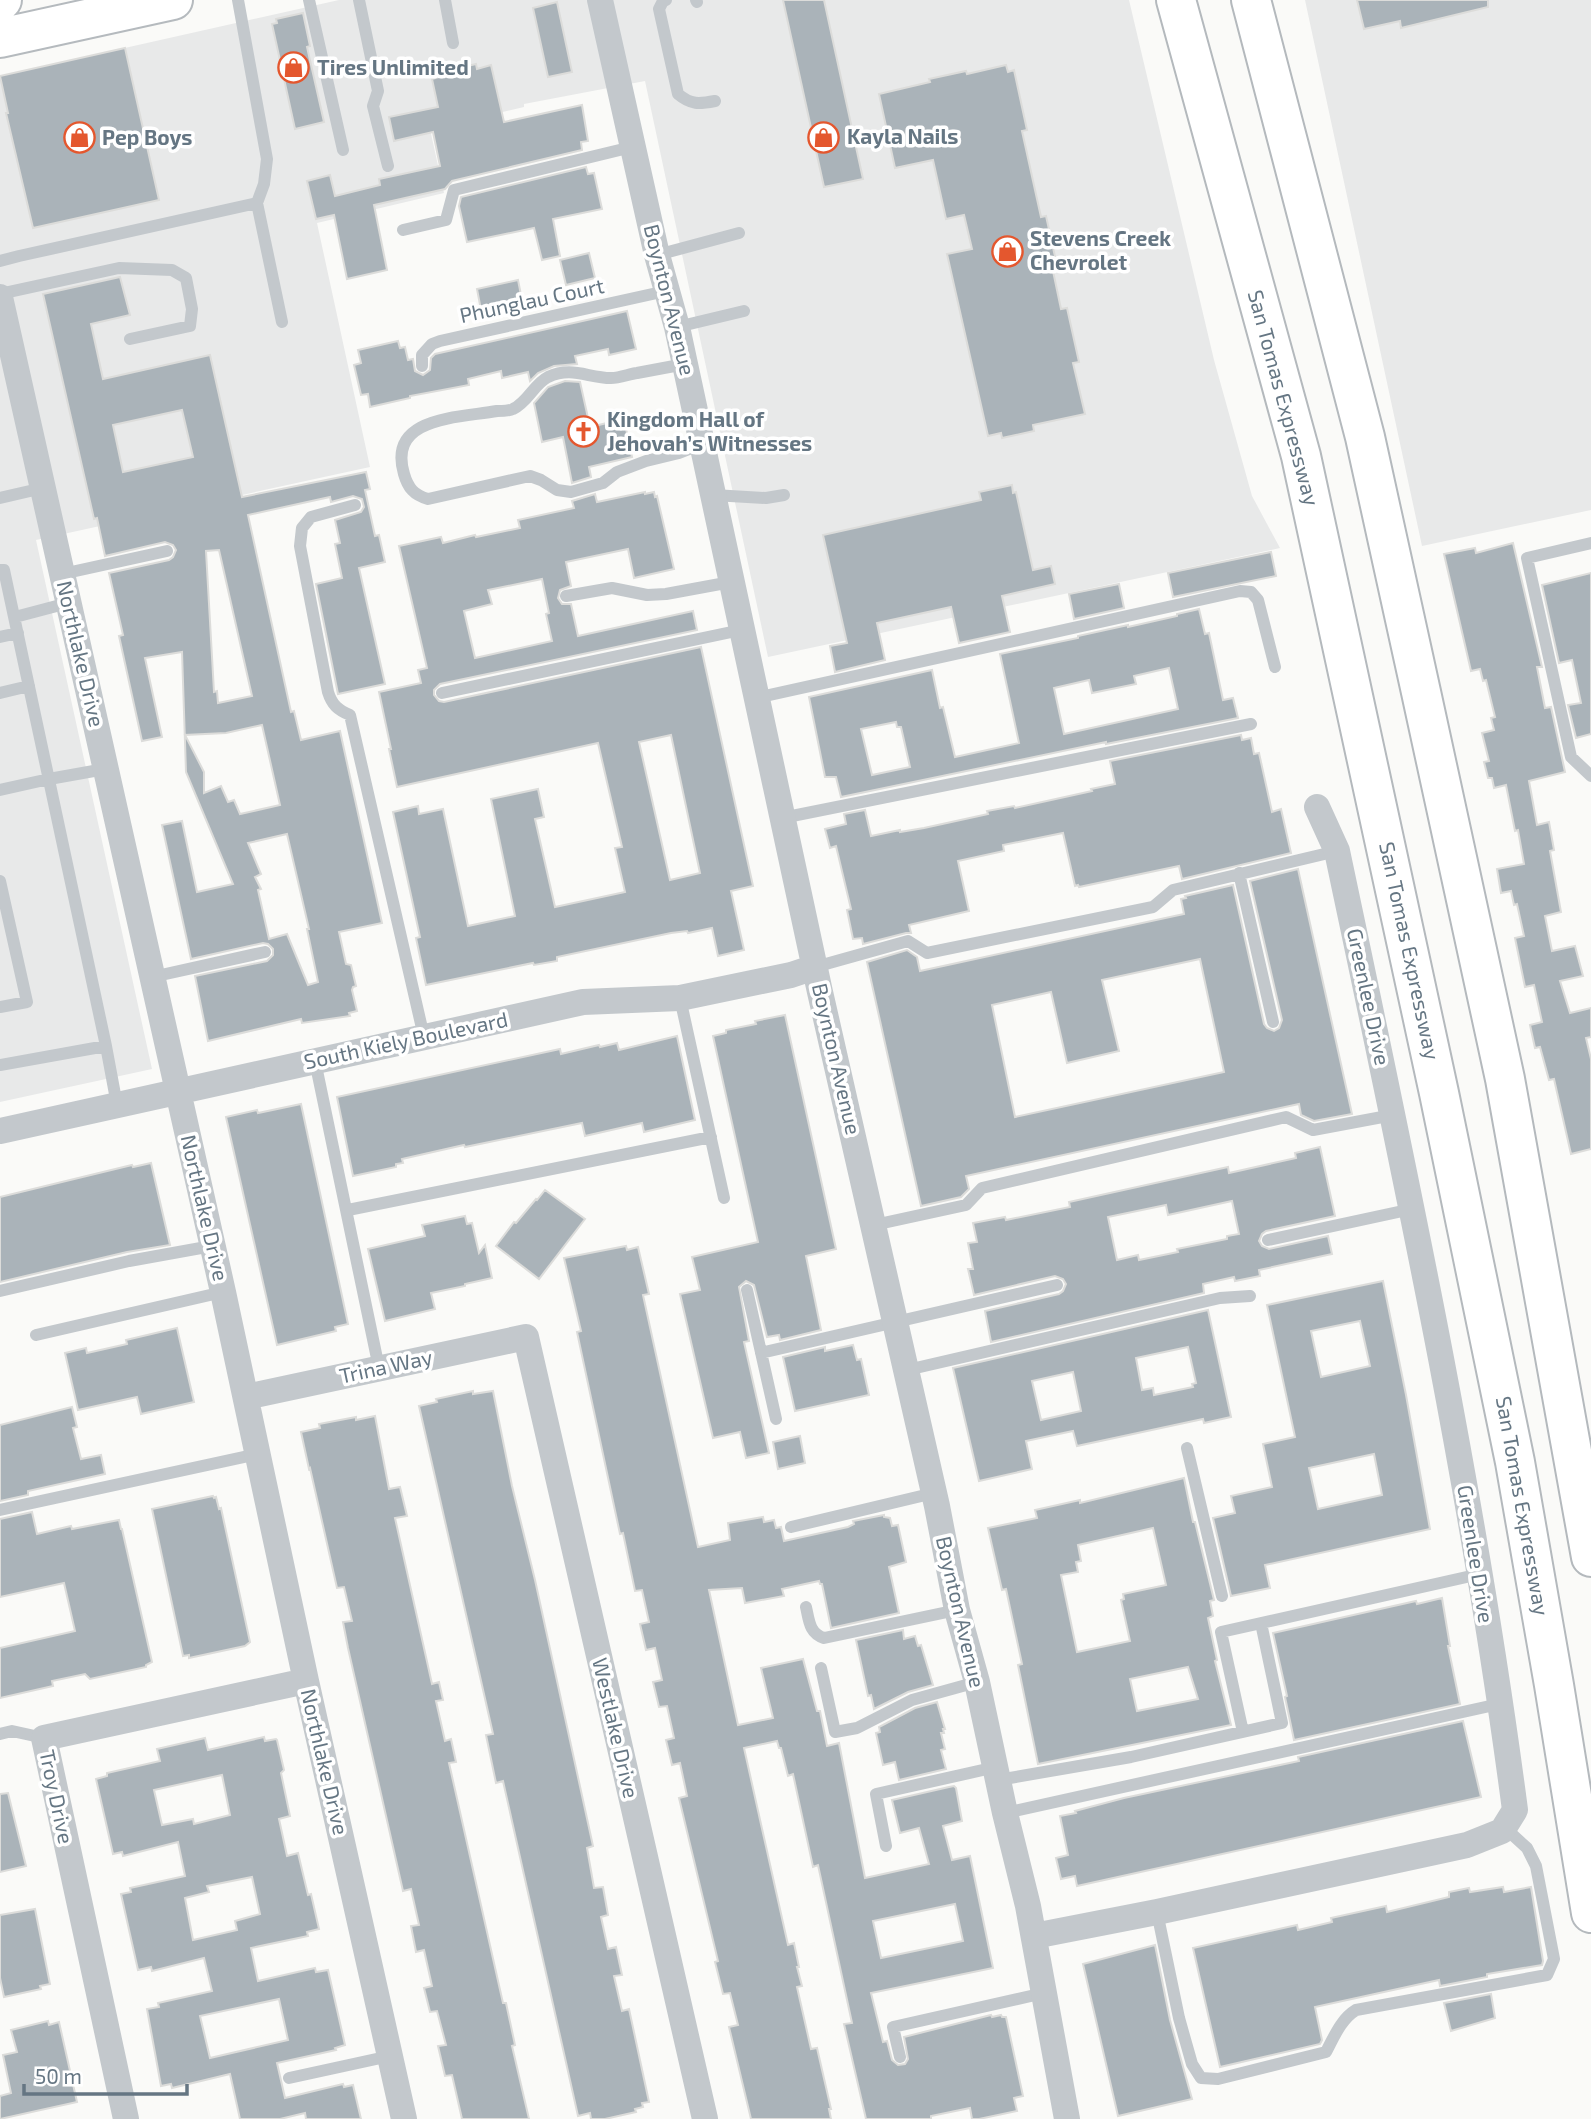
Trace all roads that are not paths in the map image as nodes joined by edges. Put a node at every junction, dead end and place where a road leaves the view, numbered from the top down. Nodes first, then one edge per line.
1 (173, 0) edge
2 (238, 0) edge
3 (309, 0) edge
4 (359, 0) edge
5 (445, 0) edge
6 (600, 0) edge
7 (666, 0) edge
8 (1148, 0) edge
9 (1176, 0) edge
10 (1251, 0) edge
11 (1276, 0) edge
12 (0, 38) edge
13 (453, 43) dead end
14 (1275, 84) junction
15 (715, 102) dead end
16 (632, 147) junction
17 (1216, 147) junction
18 (343, 150) dead end
19 (388, 166) dead end
20 (257, 203) junction
21 (402, 230) dead end
22 (740, 233) dead end
23 (657, 255) junction
24 (0, 261) edge
25 (666, 291) junction
26 (0, 296) edge
27 (744, 311) dead end
28 (282, 323) dead end
29 (677, 327) junction
30 (130, 339) dead end
31 (685, 364) junction
32 (422, 366) dead end
33 (702, 444) junction
34 (43, 488) junction
35 (712, 495) junction
36 (784, 495) dead end
37 (0, 498) edge
38 (355, 505) dead end
39 (1591, 543) edge
40 (167, 551) dead end
41 (0, 570) edge
42 (62, 574) junction
43 (731, 582) junction
44 (566, 596) dead end
45 (68, 603) junction
46 (15, 617) junction
47 (741, 630) junction
48 (18, 633) junction
49 (0, 637) edge
50 (1275, 667) dead end
51 (29, 686) junction
52 (0, 692) edge
53 (442, 694) dead end
54 (756, 698) junction
55 (1251, 724) dead end
56 (105, 769) junction
57 (1591, 776) edge
58 (49, 779) junction
59 (0, 790) edge
60 (1317, 807) dead end
61 (782, 818) junction
62 (1337, 851) junction
63 (1239, 873) junction
64 (0, 881) edge
65 (265, 952) dead end
66 (815, 967) junction
67 (152, 977) junction
68 (680, 998) junction
69 (0, 1007) edge
70 (1273, 1022) dead end
71 (424, 1037) junction
72 (106, 1046) junction
73 (315, 1061) junction
74 (0, 1065) edge
75 (178, 1091) junction
76 (117, 1105) junction
77 (1393, 1115) junction
78 (0, 1132) edge
79 (710, 1137) junction
80 (724, 1198) dead end
81 (1412, 1209) junction
82 (348, 1210) junction
83 (874, 1225) junction
84 (1268, 1240) dead end
85 (212, 1246) junction
86 (1057, 1285) dead end
87 (747, 1290) dead end
88 (0, 1291) edge
89 (223, 1292) junction
90 (1250, 1296) dead end
91 (896, 1323) junction
92 (36, 1335) dead end
93 (526, 1337) joint
94 (761, 1353) junction
95 (379, 1368) junction
96 (906, 1370) junction
97 (246, 1397) junction
98 (776, 1419) dead end
99 (1187, 1448) dead end
100 (258, 1454) junction
101 (933, 1493) junction
102 (0, 1510) edge
103 (791, 1527) dead end
104 (1591, 1557) edge
105 (1480, 1574) junction
106 (1222, 1596) dead end
107 (806, 1606) dead end
108 (957, 1610) junction
109 (1261, 1623) junction
110 (821, 1668) dead end
111 (306, 1681) junction
112 (977, 1682) junction
113 (1499, 1704) junction
114 (1243, 1732) junction
115 (0, 1734) edge
116 (44, 1738) junction
117 (997, 1774) junction
118 (1005, 1813) junction
119 (1504, 1827) junction
120 (886, 1846) dead end
121 (1157, 1912) junction
122 (1591, 1913) edge
123 (1034, 1936) junction
124 (1044, 1993) junction
125 (390, 2056) junction
126 (900, 2057) dead end
127 (289, 2078) dead end
128 (126, 2119) edge
129 (404, 2119) edge
130 (705, 2119) edge
131 (1067, 2119) edge

1 - 12 main road
2 - 20 lane
3 - 18 lane
4 - 19 lane
5 - 13 lane
6 - 16 street, Boynton Avenue
7 - 15 lane
8 - 17 main road
9 - 17 main road, San Tomas Expressway
10 - 14 main road
11 - 14 main road
14 - 104 main road
16 - 21 lane
16 - 23 street, Boynton Avenue
17 - 122 main road, San Tomas Expressway
20 - 24 lane
20 - 28 lane
22 - 23 lane
23 - 25 street, Boynton Avenue
25 - 29 street, Boynton Avenue
25 - 32 lane, Phunglau Court
26 - 30 lane
26 - 34 street, Northlake Drive
27 - 29 lane
29 - 31 street, Boynton Avenue
31 - 33 street, Boynton Avenue
31 - 33 lane
33 - 35 street, Boynton Avenue
34 - 37 lane
34 - 42 street, Northlake Drive
35 - 36 lane
35 - 43 street, Boynton Avenue
38 - 71 lane
39 - 57 lane
40 - 42 lane
41 - 46 lane
42 - 45 street, Northlake Drive
43 - 44 lane
43 - 47 street, Boynton Avenue
45 - 46 lane
45 - 56 street, Northlake Drive
46 - 48 lane
47 - 53 lane
47 - 54 street, Boynton Avenue
48 - 49 lane
48 - 51 lane
50 - 54 lane
51 - 52 lane
51 - 58 lane
54 - 61 street, Boynton Avenue
55 - 61 lane
56 - 58 lane
56 - 67 street, Northlake Drive
58 - 59 lane
58 - 72 lane
60 - 62 street, Greenlee Drive
61 - 66 street, Boynton Avenue
62 - 63 lane
62 - 77 street, Greenlee Drive
63 - 66 lane
63 - 70 lane
64 - 69 lane
65 - 67 lane
66 - 68 street, South Kiely Boulevard
66 - 83 street, Boynton Avenue
67 - 75 street, Northlake Drive
68 - 71 street, South Kiely Boulevard
68 - 79 lane
71 - 73 street, South Kiely Boulevard
72 - 74 lane
72 - 76 lane
73 - 75 street, South Kiely Boulevard
73 - 82 lane
75 - 76 street, South Kiely Boulevard
75 - 85 street, Northlake Drive
76 - 78 street, South Kiely Boulevard
77 - 81 street, Greenlee Drive
77 - 83 lane
79 - 80 lane
79 - 82 lane
81 - 84 lane
81 - 105 street, Greenlee Drive
82 - 95 lane
83 - 91 street, Boynton Avenue
85 - 88 lane
85 - 89 street, Northlake Drive
86 - 91 lane
87 - 94 lane
89 - 92 lane
89 - 97 street, Northlake Drive
90 - 96 lane
91 - 94 lane
91 - 96 street, Boynton Avenue
93 - 95 street, Trina Way
93 - 130 street, Westlake Drive
94 - 98 lane
95 - 97 street, Trina Way
96 - 101 street, Boynton Avenue
97 - 100 street, Northlake Drive
99 - 106 lane
100 - 102 lane
100 - 111 street, Northlake Drive
101 - 103 lane
101 - 108 street, Boynton Avenue
105 - 109 lane
105 - 113 street, Greenlee Drive
107 - 108 lane
108 - 112 street, Boynton Avenue
109 - 114 lane
109 - 114 lane
110 - 112 lane
111 - 116 street, Troy Drive
111 - 125 street, Northlake Drive
112 - 117 street, Boynton Avenue
113 - 118 lane
113 - 119 street, Greenlee Drive
114 - 117 lane
115 - 116 lane
116 - 128 street, Troy Drive
117 - 118 street, Boynton Avenue
117 - 120 lane
118 - 123 street, Boynton Avenue
119 - 121 street
119 - 121 lane
121 - 123 street
123 - 124 street, Boynton Avenue
124 - 126 lane
124 - 131 street, Boynton Avenue
125 - 127 lane
125 - 129 street, Northlake Drive

